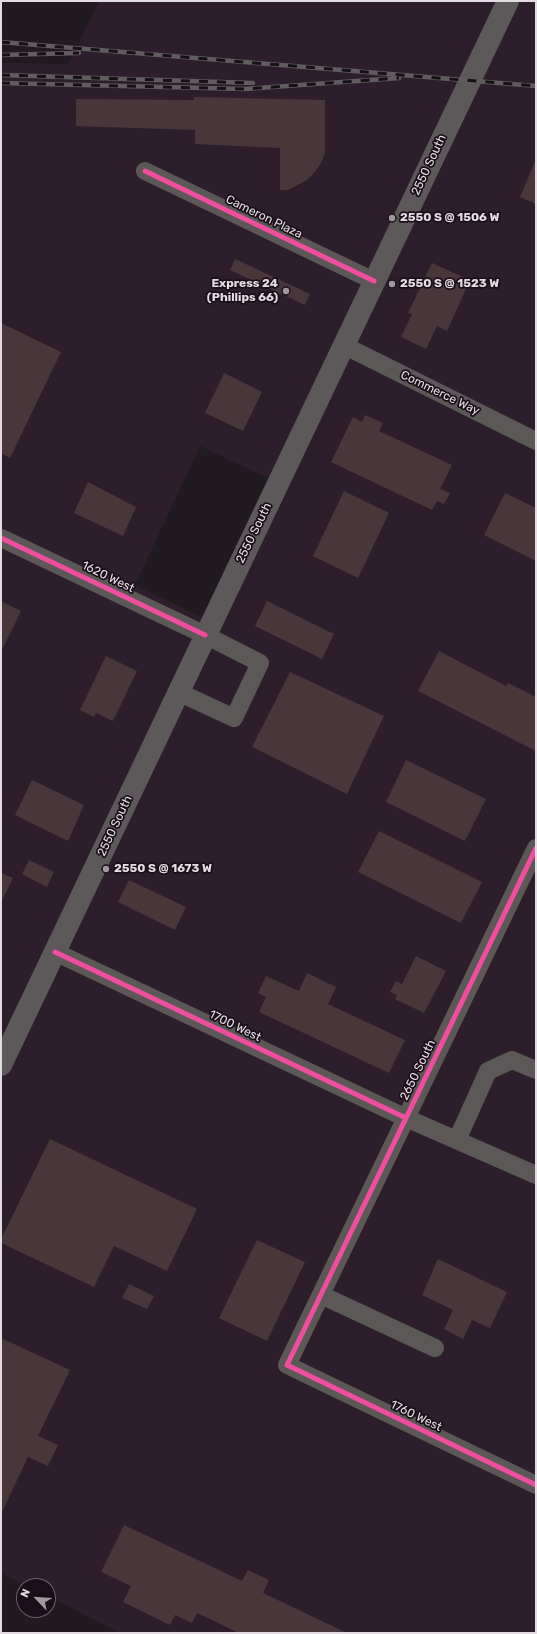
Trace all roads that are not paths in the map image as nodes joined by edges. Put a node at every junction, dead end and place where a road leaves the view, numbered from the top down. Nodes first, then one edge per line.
1 (508, 1) edge
2 (145, 171) dead end
3 (374, 281) junction
4 (343, 345) junction
5 (536, 441) edge
6 (1, 538) edge
7 (206, 635) junction
8 (178, 692) junction
9 (536, 848) edge
10 (55, 952) junction
11 (1, 1065) edge
12 (536, 1070) edge
13 (406, 1118) junction
14 (457, 1140) junction
15 (536, 1174) edge
16 (320, 1295) junction
17 (435, 1348) dead end
18 (287, 1365) joint
19 (536, 1485) edge

1 - 3 main road, 2550 South
2 - 3 street, Cameron Plaza
3 - 4 main road, 2550 South
4 - 5 street, Commerce Way
4 - 7 main road, 2550 South
6 - 7 street, 1620 West
7 - 8 main road, 2550 South
7 - 8 street, 1620 West
8 - 10 main road, 2550 South
9 - 13 street, 2650 South
10 - 11 main road, 2550 South
10 - 13 street, 1700 West
12 - 14 street
13 - 14 street, 1700 West
13 - 16 street, 2650 South
14 - 15 street, 1700 West
16 - 17 street
16 - 18 street, 2650 South
18 - 19 street, 1760 West

